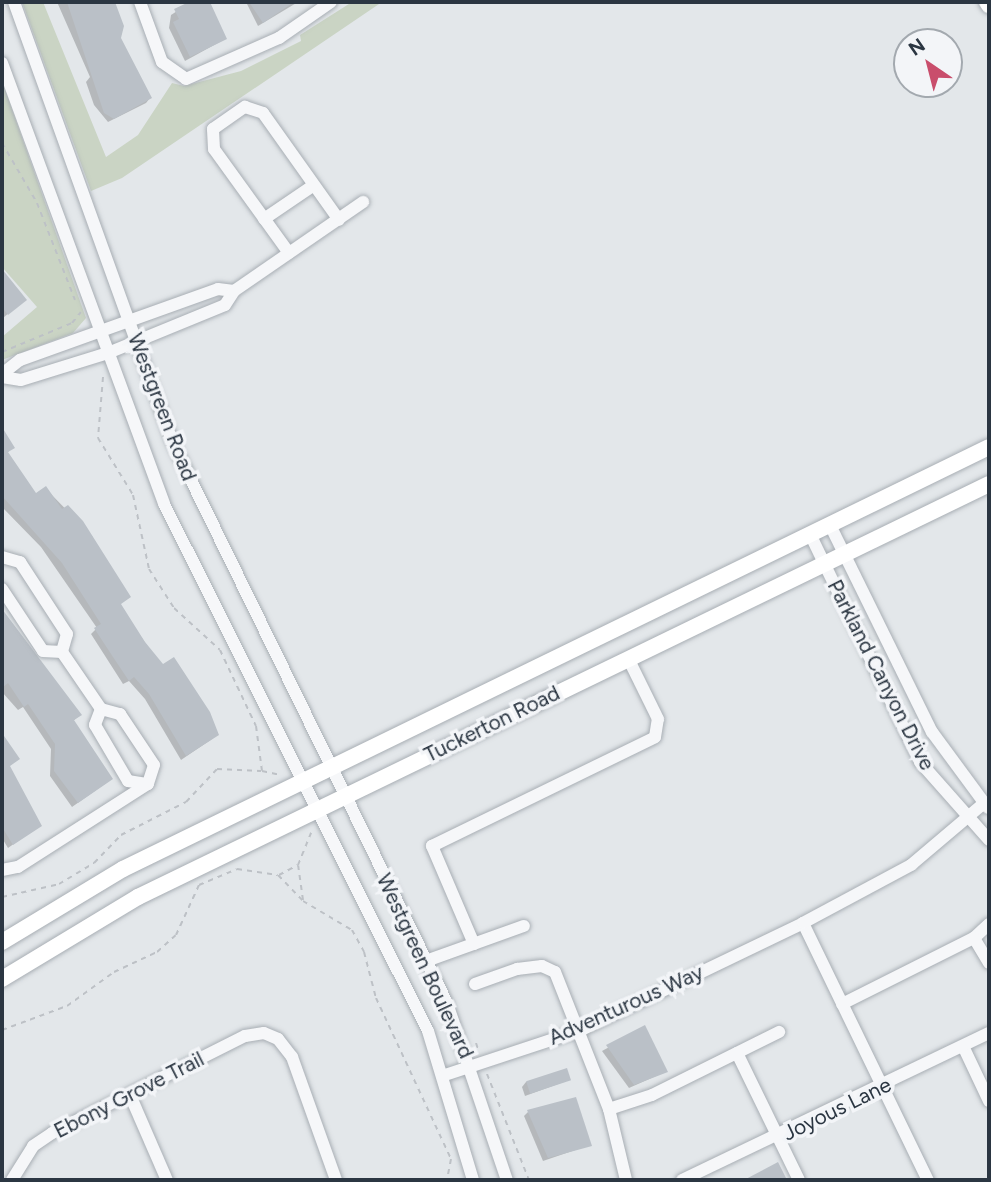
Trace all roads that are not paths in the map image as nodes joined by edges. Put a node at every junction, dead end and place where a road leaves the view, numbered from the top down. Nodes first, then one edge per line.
1 (14, 2) edge
2 (140, 2) edge
3 (331, 2) edge
4 (2, 63) edge
5 (314, 185) junction
6 (363, 202) dead end
7 (264, 219) junction
8 (339, 220) junction
9 (289, 253) junction
10 (234, 291) junction
11 (130, 324) junction
12 (102, 334) junction
13 (136, 342) junction
14 (108, 353) junction
15 (2, 375) edge
16 (989, 447) edge
17 (989, 484) edge
18 (831, 525) junction
19 (810, 534) junction
20 (844, 551) junction
21 (2, 557) edge
22 (823, 561) junction
23 (2, 589) edge
24 (62, 652) junction
25 (628, 658) junction
26 (100, 709) junction
27 (331, 772) junction
28 (148, 784) junction
29 (306, 784) junction
30 (344, 797) junction
31 (986, 806) edge
32 (317, 810) junction
33 (967, 821) junction
34 (989, 840) edge
35 (2, 870) edge
36 (803, 923) junction
37 (989, 924) edge
38 (524, 926) dead end
39 (974, 938) junction
40 (2, 942) edge
41 (474, 944) junction
42 (426, 961) junction
43 (989, 962) edge
44 (2, 979) edge
45 (475, 984) dead end
46 (842, 1004) junction
47 (581, 1030) junction
48 (779, 1032) dead end
49 (989, 1033) edge
50 (963, 1046) junction
51 (737, 1053) junction
52 (477, 1064) junction
53 (445, 1075) junction
54 (883, 1086) junction
55 (130, 1095) junction
56 (989, 1101) edge
57 (609, 1109) junction
58 (779, 1138) junction
59 (12, 1180) edge
60 (167, 1180) edge
61 (336, 1180) edge
62 (473, 1180) edge
63 (507, 1180) edge
64 (626, 1180) edge
65 (682, 1180) edge
66 (799, 1180) edge
67 (929, 1180) edge

1 - 11 street, Westgreen Road
2 - 3 street
4 - 12 street, Westgreen Road
5 - 7 street
5 - 7 street
5 - 8 street
6 - 8 street
7 - 9 street
8 - 9 street
9 - 10 street
10 - 11 street
10 - 13 street
11 - 12 street
11 - 13 street, Westgreen Road
12 - 14 street, Westgreen Road
12 - 15 street
13 - 14 street
13 - 27 street, Westgreen Road
14 - 15 street
14 - 29 street, Westgreen Road
16 - 18 main road, Tuckerton Road
17 - 20 main road, Tuckerton Road
18 - 19 main road, Tuckerton Road
18 - 20 street, Parkland Canyon Drive
19 - 22 street, Parkland Canyon Drive
19 - 27 main road, Tuckerton Road
20 - 22 main road, Tuckerton Road
20 - 31 street, Parkland Canyon Drive
21 - 24 street
22 - 25 main road, Tuckerton Road
22 - 33 street, Parkland Canyon Drive
23 - 24 street
24 - 26 street
25 - 30 main road, Tuckerton Road
25 - 41 street
26 - 28 street
26 - 28 street
27 - 29 main road, Tuckerton Road
27 - 30 street, Westgreen Road
28 - 35 street
29 - 32 street, Westgreen Road
29 - 40 main road, Tuckerton Road
30 - 32 main road, Tuckerton Road
30 - 42 street, Westgreen Boulevard
31 - 33 street, Adventurous Way
32 - 44 main road, Tuckerton Road
32 - 53 street, Westgreen Boulevard
33 - 34 street, Parkland Canyon Drive
33 - 36 street, Adventurous Way
36 - 46 street
36 - 47 street, Adventurous Way
37 - 39 street
38 - 41 street
39 - 43 street
39 - 46 street
41 - 42 street
42 - 52 street, Westgreen Boulevard
45 - 47 street
46 - 54 street
47 - 52 street, Adventurous Way
47 - 57 street
48 - 51 street
49 - 50 street, Joyous Lane
50 - 54 street, Joyous Lane
50 - 56 street
51 - 57 street
51 - 58 street
52 - 53 street, Adventurous Way
52 - 63 street, Westgreen Boulevard
53 - 62 street, Westgreen Boulevard
54 - 58 street, Joyous Lane
54 - 67 street
55 - 59 street, Ebony Grove Trail
55 - 60 street
55 - 61 street, Ebony Grove Trail
57 - 64 street
58 - 65 street, Joyous Lane
58 - 66 street

